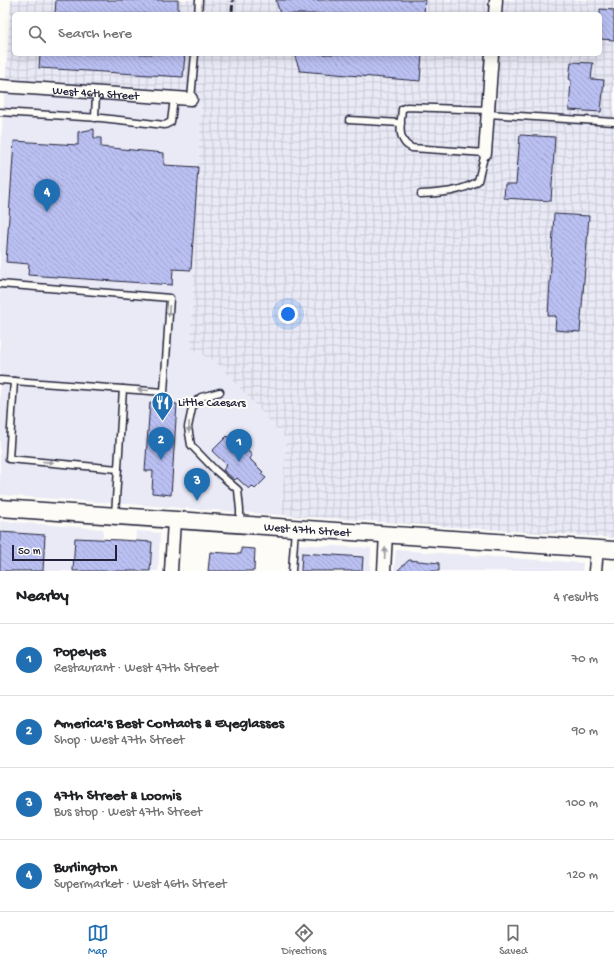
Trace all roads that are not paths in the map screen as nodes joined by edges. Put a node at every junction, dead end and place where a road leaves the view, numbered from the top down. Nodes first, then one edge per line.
1 (199, 0) edge
2 (496, 0) edge
3 (198, 12) edge
4 (495, 12) edge
5 (194, 56) edge
6 (492, 56) edge
7 (0, 86) edge
8 (96, 93) junction
9 (174, 98) junction
10 (191, 99) joint
11 (0, 112) edge
12 (488, 112) junction
13 (95, 118) junction
14 (349, 120) dead end
15 (614, 122) edge
16 (401, 123) junction
17 (485, 153) junction
18 (421, 194) dead end
19 (0, 284) edge
20 (0, 380) edge
21 (14, 381) junction
22 (123, 389) junction
23 (220, 392) dead end
24 (118, 469) junction
25 (0, 508) edge
26 (115, 516) junction
27 (174, 520) junction
28 (240, 525) junction
29 (295, 528) junction
30 (386, 534) junction
31 (597, 549) junction
32 (614, 550) edge
33 (171, 571) edge
34 (292, 571) edge
35 (384, 571) edge
36 (595, 571) edge

1 - 3 lane
2 - 4 street
5 - 10 lane
6 - 12 street
7 - 8 street, West 46th Street
8 - 9 street, West 46th Street
8 - 13 lane
9 - 10 street, West 46th Street
9 - 13 lane
11 - 13 lane
12 - 15 lane
12 - 16 lane
12 - 17 street
14 - 16 lane
16 - 17 lane
17 - 18 lane
19 -> 22 lane
20 - 21 lane
21 - 22 lane
21 -> 24 lane
22 - 24 lane
23 -> 28 lane
24 - 26 lane
25 - 26 main road, West 47th Street
26 - 27 main road, West 47th Street
27 - 28 main road, West 47th Street
27 - 33 street
28 - 29 main road, West 47th Street
29 - 30 main road, West 47th Street
29 - 34 lane
30 - 31 main road, West 47th Street
35 -> 30 street
31 - 32 main road, West 47th Street
31 - 36 street

